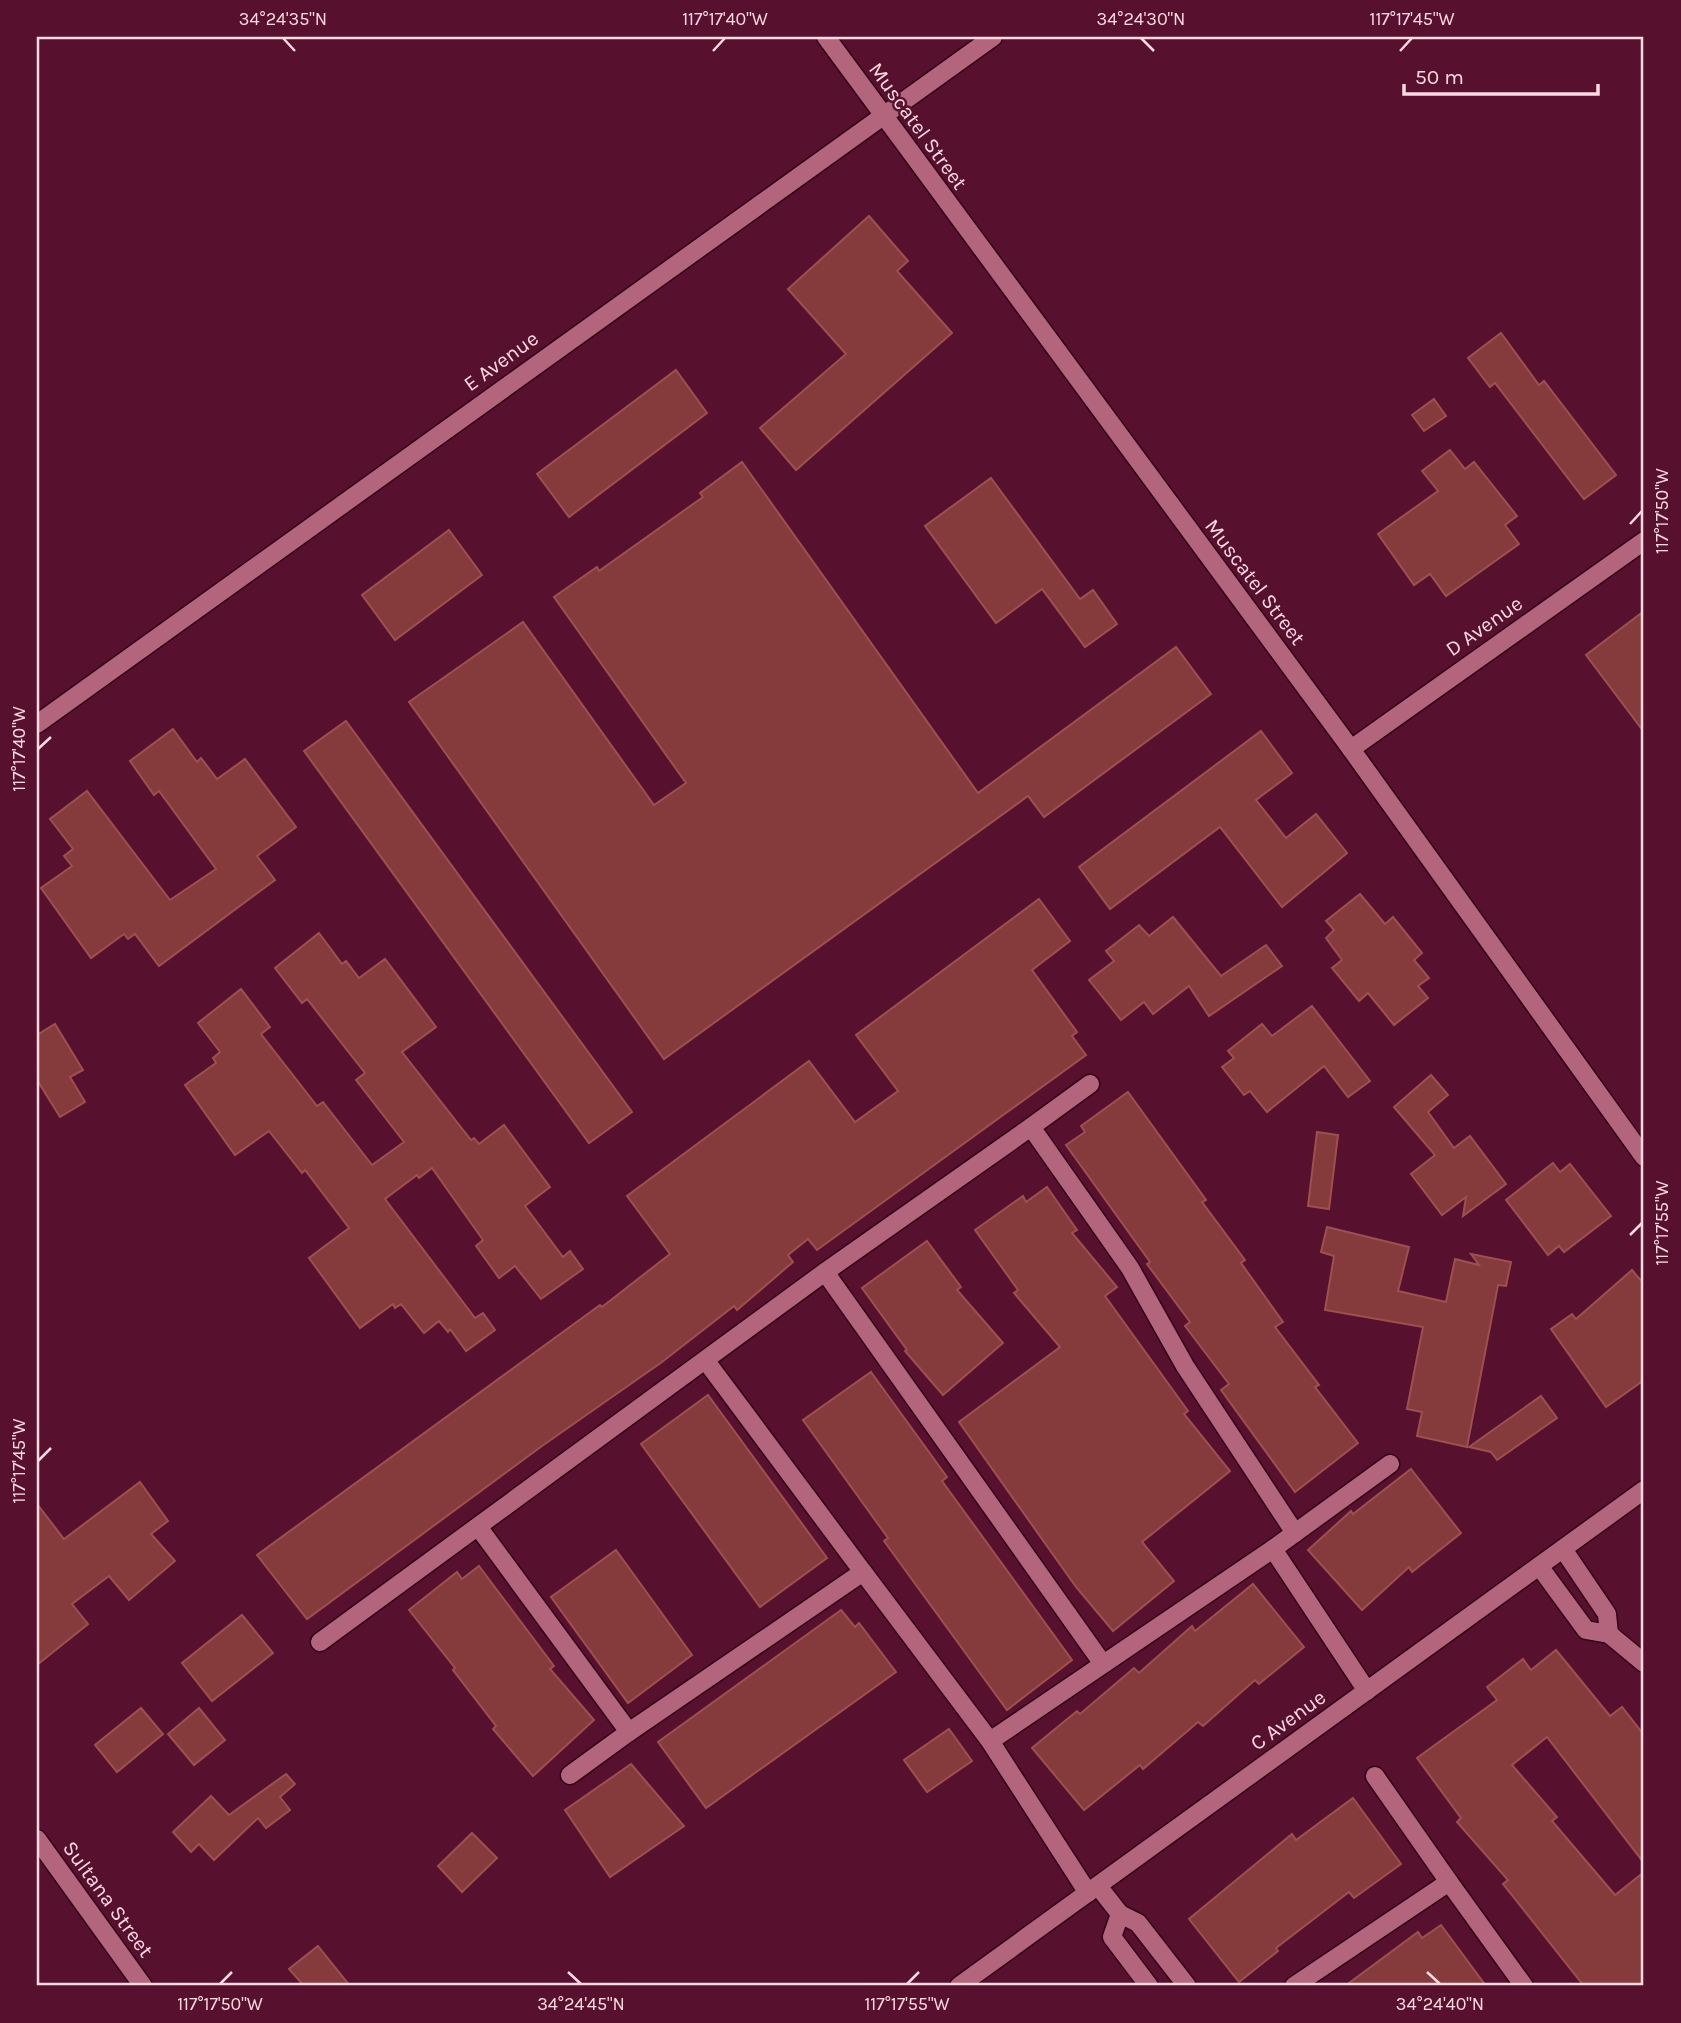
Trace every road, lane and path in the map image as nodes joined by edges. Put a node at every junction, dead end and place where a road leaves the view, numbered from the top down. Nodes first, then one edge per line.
1 (826, 37) edge
2 (993, 37) edge
3 (881, 116) junction
4 (1644, 541) edge
5 (37, 724) edge
6 (1351, 749) junction
7 (1090, 1084) dead end
8 (1031, 1127) junction
9 (1644, 1157) edge
10 (825, 1272) junction
11 (706, 1361) junction
12 (1390, 1464) dead end
13 (1644, 1490) edge
14 (478, 1528) junction
15 (1295, 1533) junction
16 (1273, 1549) junction
17 (1563, 1549) junction
18 (1539, 1566) junction
19 (863, 1572) junction
20 (1609, 1634) junction
21 (320, 1642) dead end
22 (1644, 1663) edge
23 (1103, 1664) junction
24 (1367, 1691) junction
25 (629, 1732) junction
26 (990, 1741) junction
27 (570, 1775) dead end
28 (1375, 1776) dead end
29 (37, 1839) edge
30 (1449, 1882) junction
31 (1093, 1889) junction
32 (1120, 1914) junction
33 (143, 1986) edge
34 (959, 1986) edge
35 (1149, 1986) edge
36 (1187, 1986) edge
37 (1294, 1986) edge
38 (1524, 1986) edge

1 - 3 street, Muscatel Street
2 - 3 street, E Avenue
3 - 5 street, E Avenue
3 - 6 street, Muscatel Street
4 - 6 street, D Avenue
6 - 9 street, Muscatel Street
7 - 8 street
8 - 10 street
8 - 15 street
10 - 11 street
10 - 23 street
11 - 14 street
11 - 19 street
12 - 15 street
13 - 17 street, C Avenue
14 - 21 street
14 - 25 street
15 - 16 street
16 - 23 street
16 - 24 street
17 - 18 street, C Avenue
17 - 20 street
18 - 20 street
18 - 24 street, C Avenue
19 - 25 street
19 - 26 street
20 - 22 street
23 - 26 street
24 - 31 street, C Avenue
25 - 27 street
26 - 31 street
28 - 30 street
29 - 33 street, Sultana Street
30 - 37 street
30 - 38 street
31 - 32 street
31 - 34 street, C Avenue
32 - 35 street
32 - 36 street

